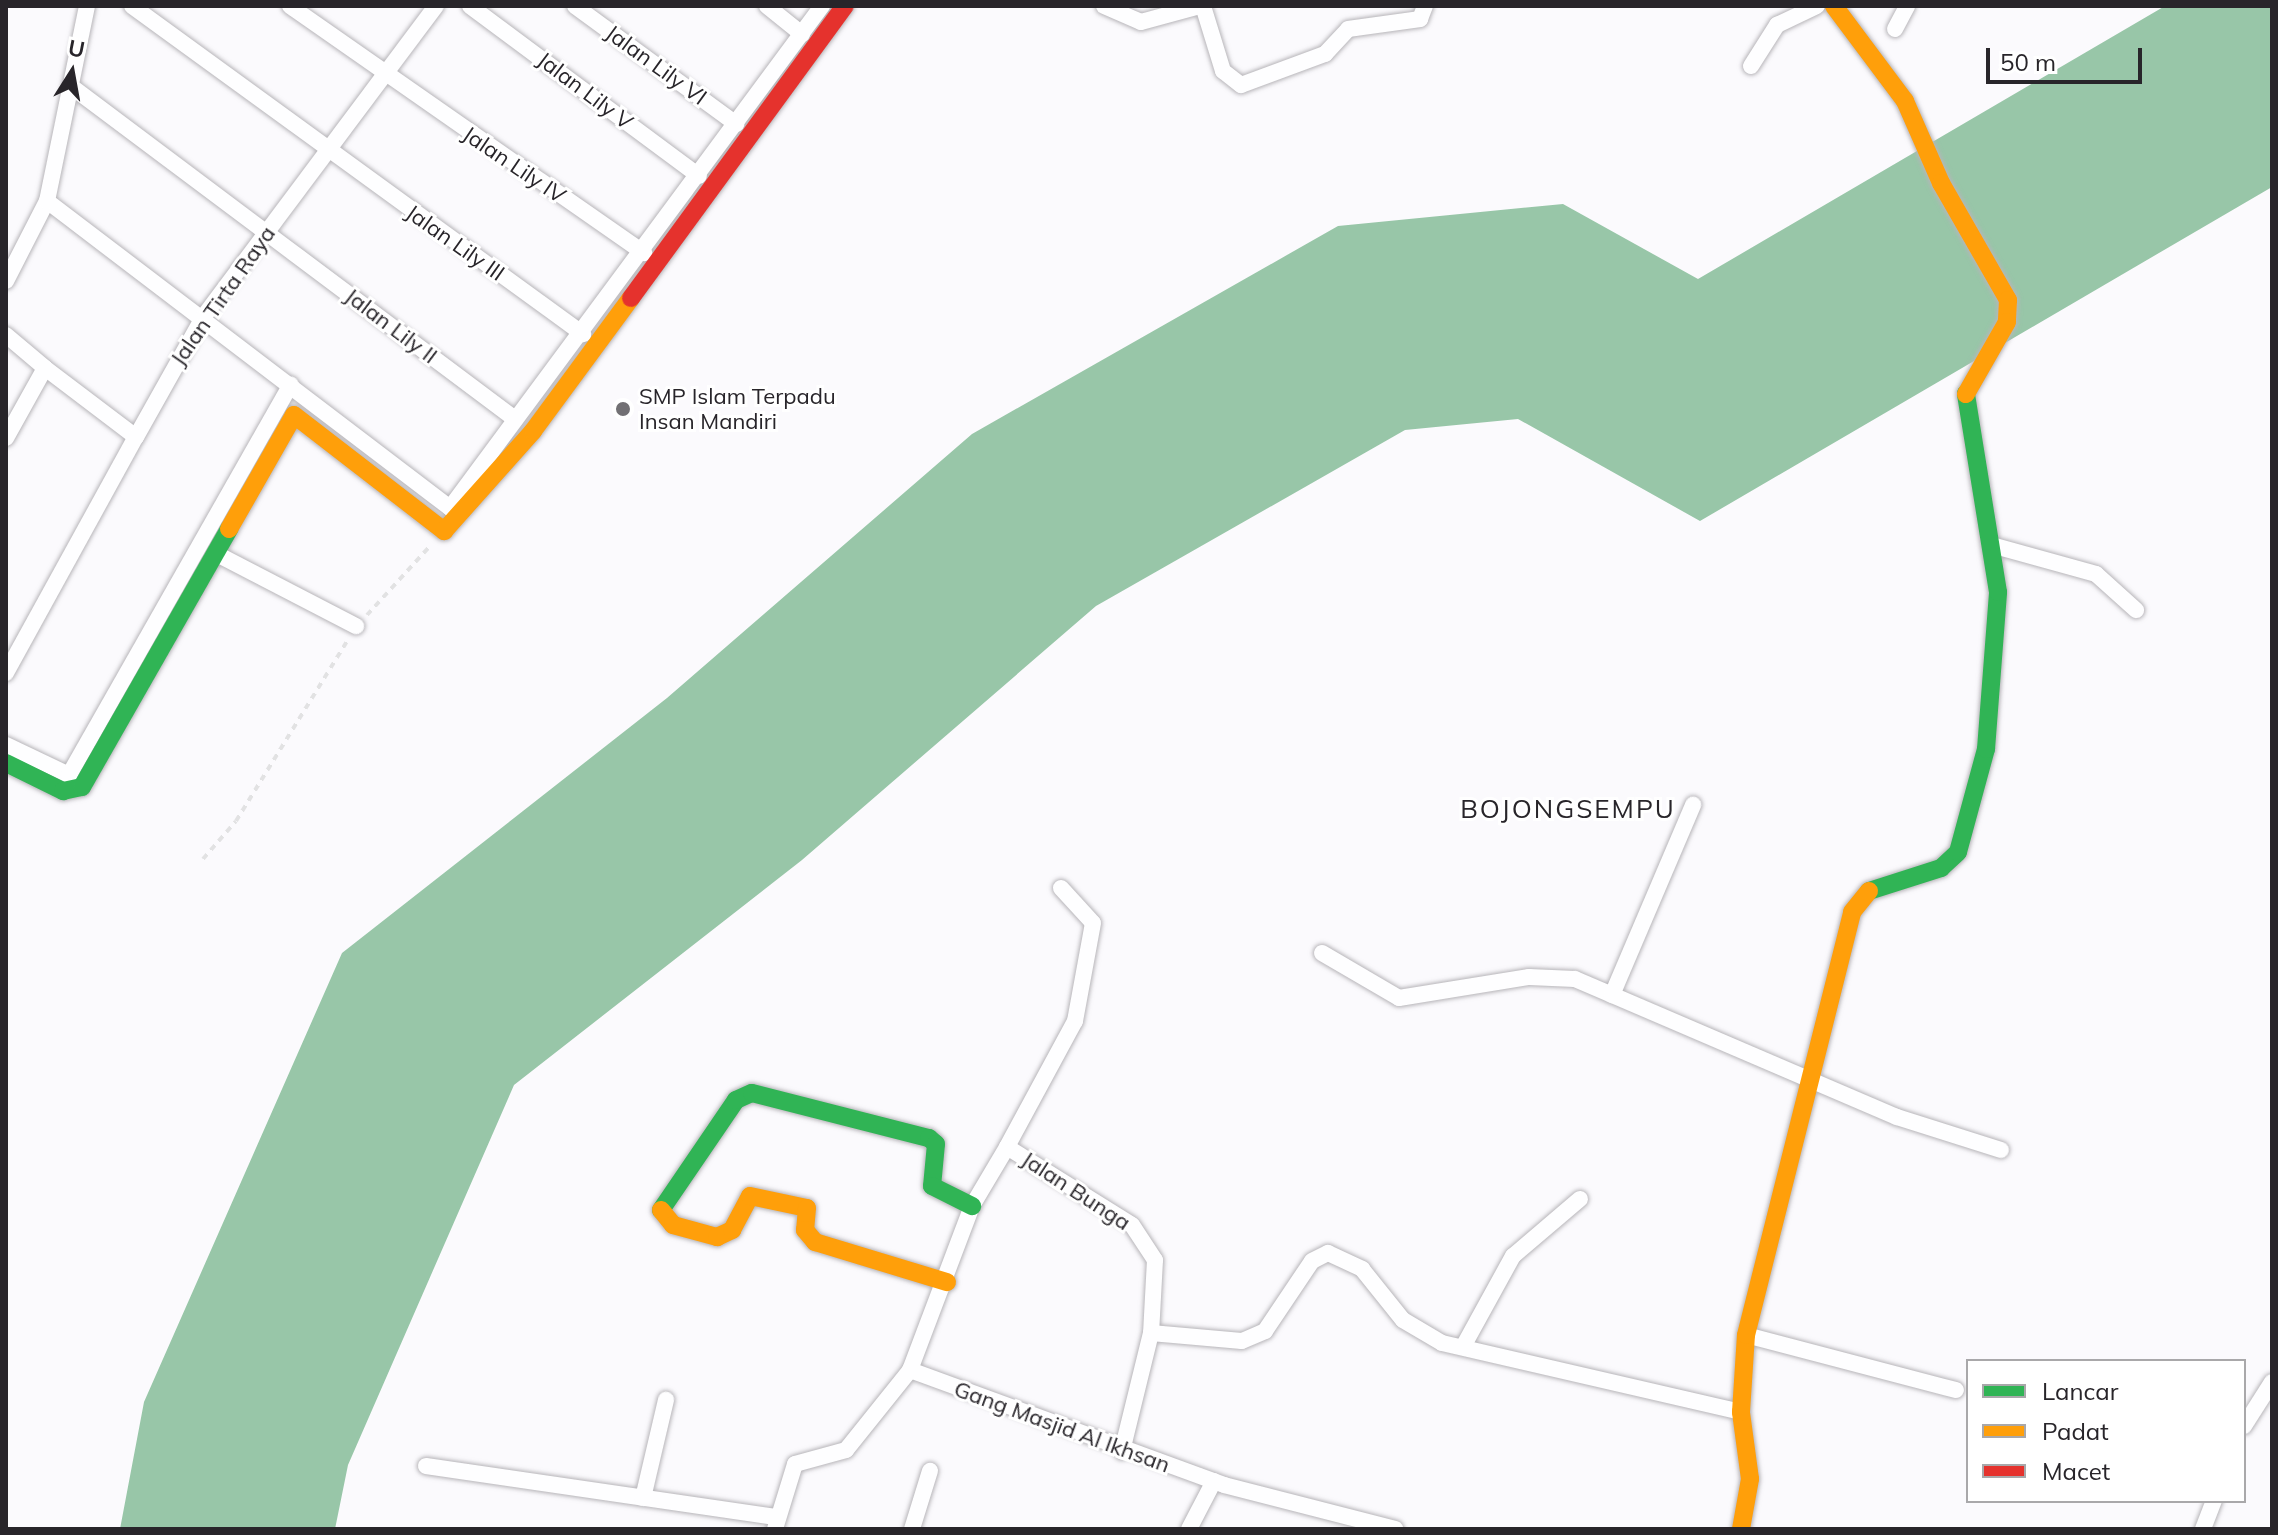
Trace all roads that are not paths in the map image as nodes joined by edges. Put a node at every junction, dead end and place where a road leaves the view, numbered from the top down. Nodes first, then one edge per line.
1 (87, 6) edge
2 (132, 6) edge
3 (290, 6) edge
4 (436, 6) edge
5 (470, 6) edge
6 (575, 6) edge
7 (767, 6) edge
8 (822, 6) edge
9 (845, 6) edge
10 (1104, 6) edge
11 (1201, 6) edge
12 (1425, 6) edge
13 (1817, 6) edge
14 (1834, 6) edge
15 (1907, 6) edge
16 (1895, 29) dead end
17 (802, 34) junction
18 (1751, 66) dead end
19 (384, 76) junction
20 (72, 87) junction
21 (736, 124) junction
22 (326, 151) junction
23 (699, 176) junction
24 (47, 201) junction
25 (267, 232) junction
26 (644, 253) junction
27 (6, 281) edge
28 (204, 316) junction
29 (583, 334) junction
30 (6, 335) edge
31 (45, 368) junction
32 (291, 385) junction
33 (515, 419) junction
34 (136, 437) junction
35 (6, 438) edge
36 (1995, 546) junction
37 (215, 553) junction
38 (2136, 610) dead end
39 (356, 626) road end
40 (6, 673) edge
41 (6, 745) edge
42 (6, 763) edge
43 (1693, 805) dead end
44 (1061, 888) dead end
45 (1322, 953) dead end
46 (1612, 995) junction
47 (1815, 1076) junction
48 (1007, 1147) junction
49 (2001, 1150) dead end
50 (1580, 1199) dead end
51 (972, 1206) junction
52 (947, 1282) junction
53 (1151, 1333) junction
54 (1746, 1335) junction
55 (1464, 1345) junction
56 (910, 1370) junction
57 (2272, 1382) edge
58 (1956, 1390) dead end
59 (666, 1400) dead end
60 (1741, 1412) junction
61 (2246, 1423) edge
62 (1122, 1451) junction
63 (426, 1466) dead end
64 (930, 1471) dead end
65 (1214, 1481) junction
66 (643, 1498) junction
67 (2213, 1503) edge
68 (776, 1523) edge
69 (912, 1529) edge
70 (1189, 1529) edge
71 (1395, 1529) edge
72 (1741, 1529) edge
73 (2203, 1529) edge

1 - 20 street
2 - 22 street, Jalan Lily III
3 - 19 street, Jalan Lily IV
4 - 19 street, Jalan Tirta Raya
5 - 23 street, Jalan Lily V
6 - 21 street, Jalan Lily VI
7 - 17 street
8 - 17 street
9 - 37 street
10 - 11 street
11 - 12 street
13 - 18 street
14 - 36 street
15 - 16 street
17 - 21 street
19 - 22 street, Jalan Tirta Raya
19 - 26 street, Jalan Lily IV
20 - 24 street
20 - 25 street, Jalan Lily II
21 - 23 street
22 - 25 street, Jalan Tirta Raya
22 - 29 street, Jalan Lily III
23 - 26 street
24 - 27 street
24 - 28 street
25 - 28 street, Jalan Tirta Raya
25 - 33 street, Jalan Lily II
26 - 29 street
28 - 32 street
28 - 34 street, Jalan Tirta Raya
29 - 33 street
30 - 31 street
31 - 34 street
31 - 35 street
32 - 33 street
32 - 41 street
34 - 40 street, Jalan Tirta Raya
36 - 38 street
36 - 47 street
37 - 39 street
37 - 42 street
43 - 46 street
44 - 48 street, Jalan Bunga
45 - 46 street
46 - 47 street
47 - 49 street
47 - 54 street
48 - 51 street
48 - 53 street, Jalan Bunga
50 - 55 street
51 - 52 street
51 - 52 street
52 - 56 street
53 - 55 street
53 - 62 street, Jalan Bunga
54 - 58 street
54 - 60 street
55 - 60 street
56 - 62 street, Gang Masjid Al Ikhsan
56 - 68 street
57 - 61 street
59 - 66 street
60 - 72 street
62 - 65 street, Gang Masjid Al Ikhsan
63 - 66 street
64 - 69 street
65 - 70 street
65 - 71 street, Gang Masjid Al Ikhsan
66 - 68 street
67 - 73 street

